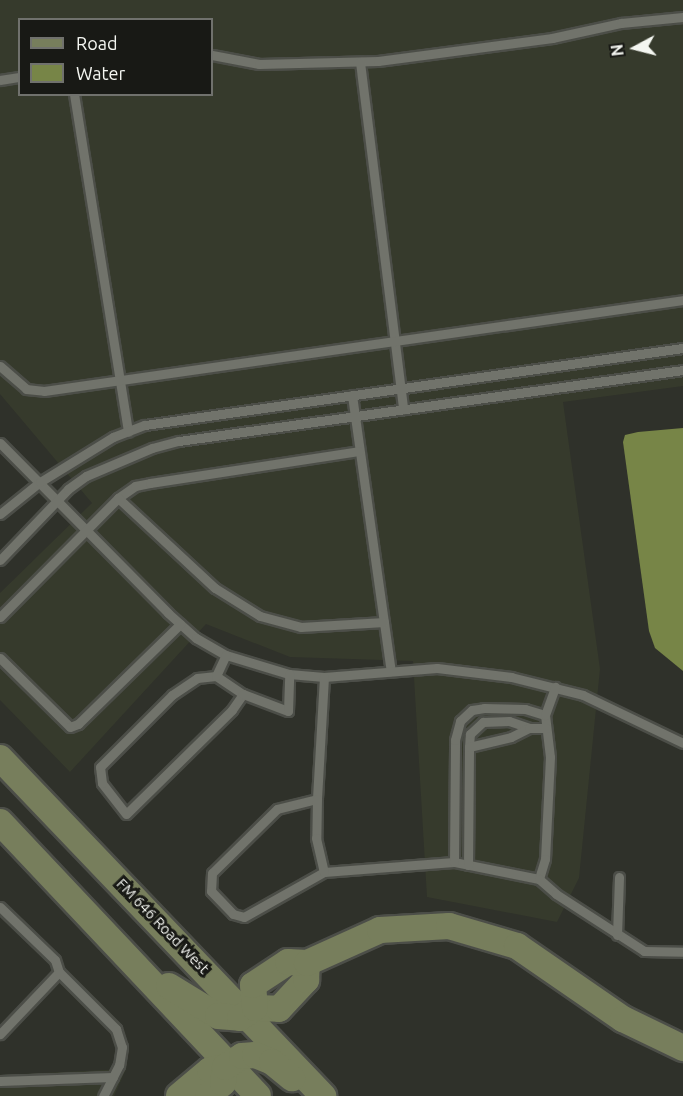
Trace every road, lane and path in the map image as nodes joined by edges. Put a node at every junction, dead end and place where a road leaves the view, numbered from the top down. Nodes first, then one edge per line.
1 (683, 17) edge
2 (213, 55) edge
3 (360, 62) junction
4 (18, 77) edge
5 (0, 80) edge
6 (74, 96) edge
7 (683, 300) edge
8 (394, 339) junction
9 (683, 348) edge
10 (0, 366) edge
11 (683, 370) edge
12 (119, 379) junction
13 (401, 388) junction
14 (352, 395) junction
15 (403, 409) junction
16 (354, 416) junction
17 (128, 432) junction
18 (0, 443) edge
19 (359, 451) junction
20 (40, 482) junction
21 (118, 498) junction
22 (58, 500) junction
23 (0, 514) edge
24 (87, 529) junction
25 (0, 560) edge
26 (0, 617) edge
27 (384, 622) junction
28 (180, 624) junction
29 (226, 655) junction
30 (0, 658) edge
31 (391, 671) junction
32 (289, 674) junction
33 (216, 676) junction
34 (324, 677) junction
35 (555, 687) junction
36 (243, 694) junction
37 (544, 715) junction
38 (529, 728) junction
39 (546, 728) junction
40 (683, 743) edge
41 (469, 747) junction
42 (0, 758) edge
43 (317, 799) junction
44 (0, 822) edge
45 (454, 862) junction
46 (468, 865) junction
47 (324, 872) junction
48 (620, 877) dead end
49 (539, 879) junction
50 (0, 907) edge
51 (618, 935) junction
52 (683, 952) edge
53 (59, 972) junction
54 (150, 980) junction
55 (251, 1011) junction
56 (0, 1034) edge
57 (683, 1048) edge
58 (227, 1065) junction
59 (113, 1077) junction
60 (0, 1081) edge
61 (103, 1096) edge
62 (179, 1096) edge
63 (208, 1096) edge
64 (258, 1096) edge
65 (312, 1096) edge
66 (323, 1096) edge

1 - 3 lane
2 - 3 lane
3 - 8 lane
4 - 5 lane
6 - 12 lane
7 - 8 lane
8 - 12 lane
8 - 13 lane
9 - 13 lane
10 - 12 lane
11 - 15 lane
12 - 17 lane
13 - 14 lane
13 - 15 lane
14 - 16 lane
14 - 17 lane
15 - 16 lane
16 - 19 lane
16 - 22 lane
17 - 20 lane
18 - 20 lane
19 - 21 lane
19 - 27 lane
20 - 22 lane
20 - 23 lane
21 - 24 lane
21 - 27 lane
22 - 24 lane
22 - 25 lane
24 - 26 lane
24 - 28 lane
27 - 31 lane
28 - 29 lane
28 - 30 lane
29 - 32 lane
29 - 33 lane
31 - 34 lane
31 - 35 lane
32 - 34 lane
32 - 36 lane
33 - 36 lane
33 - 36 lane
34 - 43 lane
35 - 37 lane
35 - 40 lane
37 - 39 lane
37 - 45 lane
38 - 39 lane
38 - 41 lane
38 - 41 lane
39 - 49 lane
41 - 46 lane
42 - 55 main road, FM 646 Road West
43 - 47 lane
43 - 47 lane
44 - 54 main road
45 - 46 lane
45 - 47 lane
46 - 49 lane
48 - 51 lane
49 - 51 lane
50 - 53 lane
51 - 52 lane
53 - 56 lane
53 - 59 lane
54 - 55 main road
54 - 58 main road
55 - 57 main road
55 - 66 main road, FM 646 Road West
58 - 62 main road
58 - 63 main road
58 - 64 main road
58 - 65 main road
59 - 60 lane
59 - 61 lane

